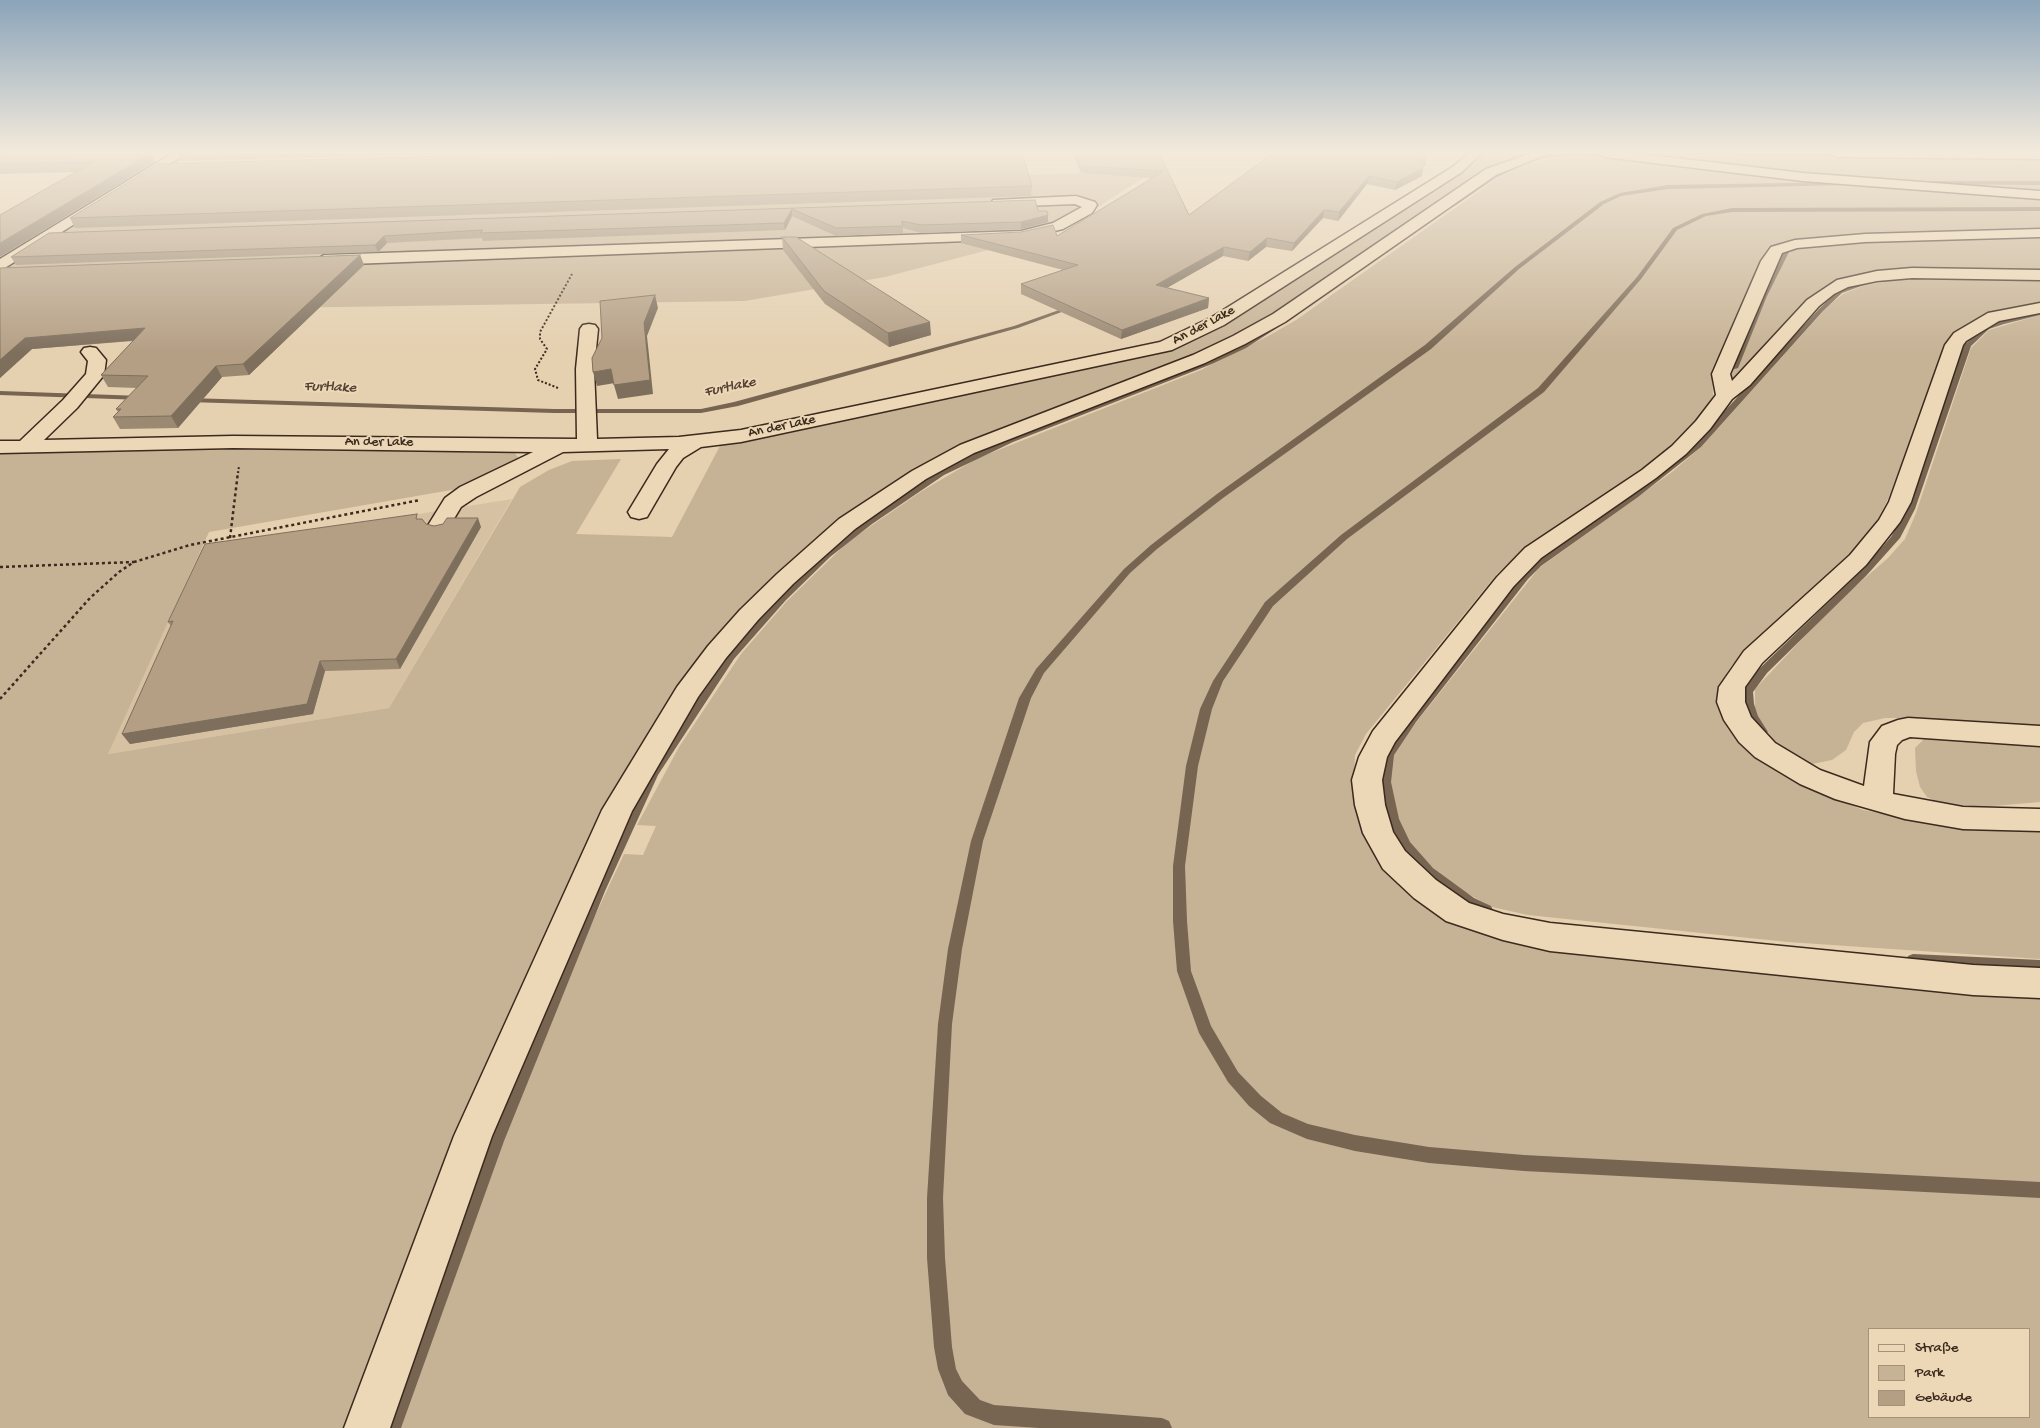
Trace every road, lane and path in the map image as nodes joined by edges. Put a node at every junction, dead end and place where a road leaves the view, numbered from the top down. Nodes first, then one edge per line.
1 (75, 220) edge
2 (1070, 220) edge
3 (1378, 220) edge
4 (1422, 220) edge
5 (2040, 233) edge
6 (75, 234) edge
7 (51, 235) junction
8 (585, 251) junction
9 (309, 261) edge
10 (0, 266) edge
11 (23, 271) edge
12 (0, 272) edge
13 (2040, 275) edge
14 (2040, 308) edge
15 (589, 328) dead end
16 (90, 352) dead end
17 (564, 390) dead end
18 (1725, 395) junction
19 (242, 442) junction
20 (694, 442) junction
21 (587, 445) junction
22 (26, 446) junction
23 (559, 446) junction
24 (0, 447) edge
25 (468, 492) junction
26 (639, 512) dead end
27 (438, 527) edge
28 (230, 538) junction
29 (134, 562) junction
30 (0, 567) edge
31 (0, 699) edge
32 (2040, 736) edge
33 (1878, 800) junction
34 (2040, 820) edge
35 (2040, 983) edge
36 (367, 1428) edge

1 - 7 street
2 - 8 street
3 - 20 street, An der Lake
4 - 36 street
5 - 18 street
6 - 7 street
7 - 10 street
8 - 9 street
8 - 17 path
11 - 12 street
13 - 18 street
14 - 33 street
15 - 21 street
16 - 22 street
18 - 35 street
19 - 22 street, An der Lake
19 - 23 street, An der Lake
19 - 28 path
20 - 21 street, An der Lake
20 - 26 street
21 - 23 street, An der Lake
22 - 24 street, An der Lake
23 - 25 street
25 - 27 street
25 - 28 path
28 - 29 path
29 - 30 path
29 - 31 path
32 - 33 street
33 - 34 street

